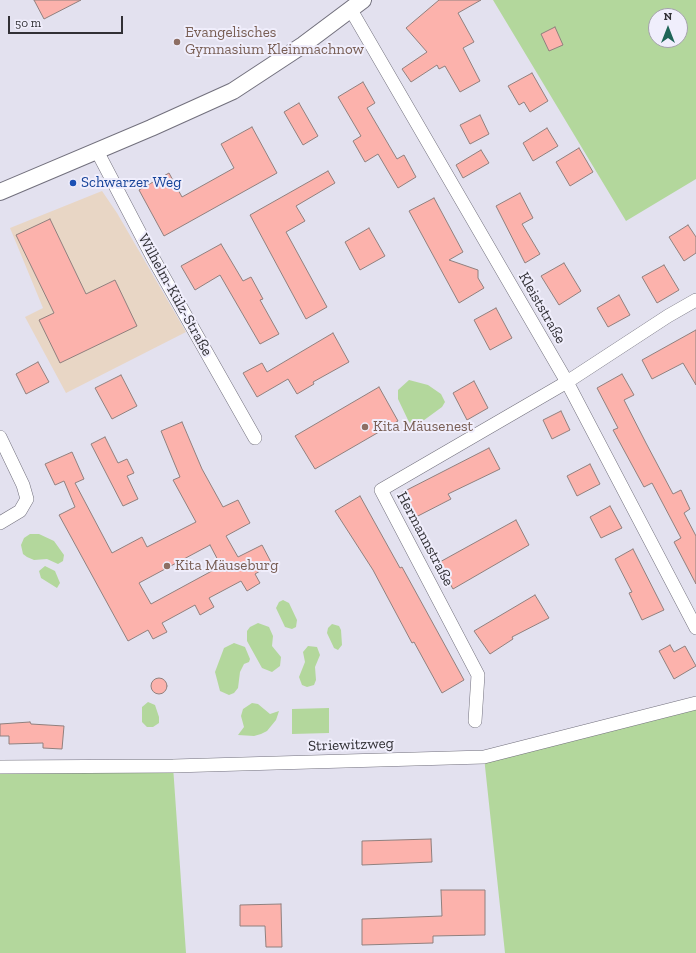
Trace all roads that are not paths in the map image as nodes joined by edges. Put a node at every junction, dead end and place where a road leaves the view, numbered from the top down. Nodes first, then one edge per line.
1 (357, 5) edge
2 (97, 151) junction
3 (0, 192) edge
4 (696, 300) edge
5 (567, 382) junction
6 (0, 436) edge
7 (255, 438) dead end
8 (0, 523) edge
9 (696, 628) edge
10 (696, 703) edge
11 (475, 721) dead end
12 (0, 767) edge

1 - 2 street
1 - 5 street, Kleiststraße
2 - 3 street
2 - 7 street, Wilhelm-Külz-Straße
4 - 5 street, Hermannstraße
5 - 9 street, Kleiststraße
5 - 11 street, Hermannstraße
6 - 8 street
10 - 12 street, Striewitzweg

